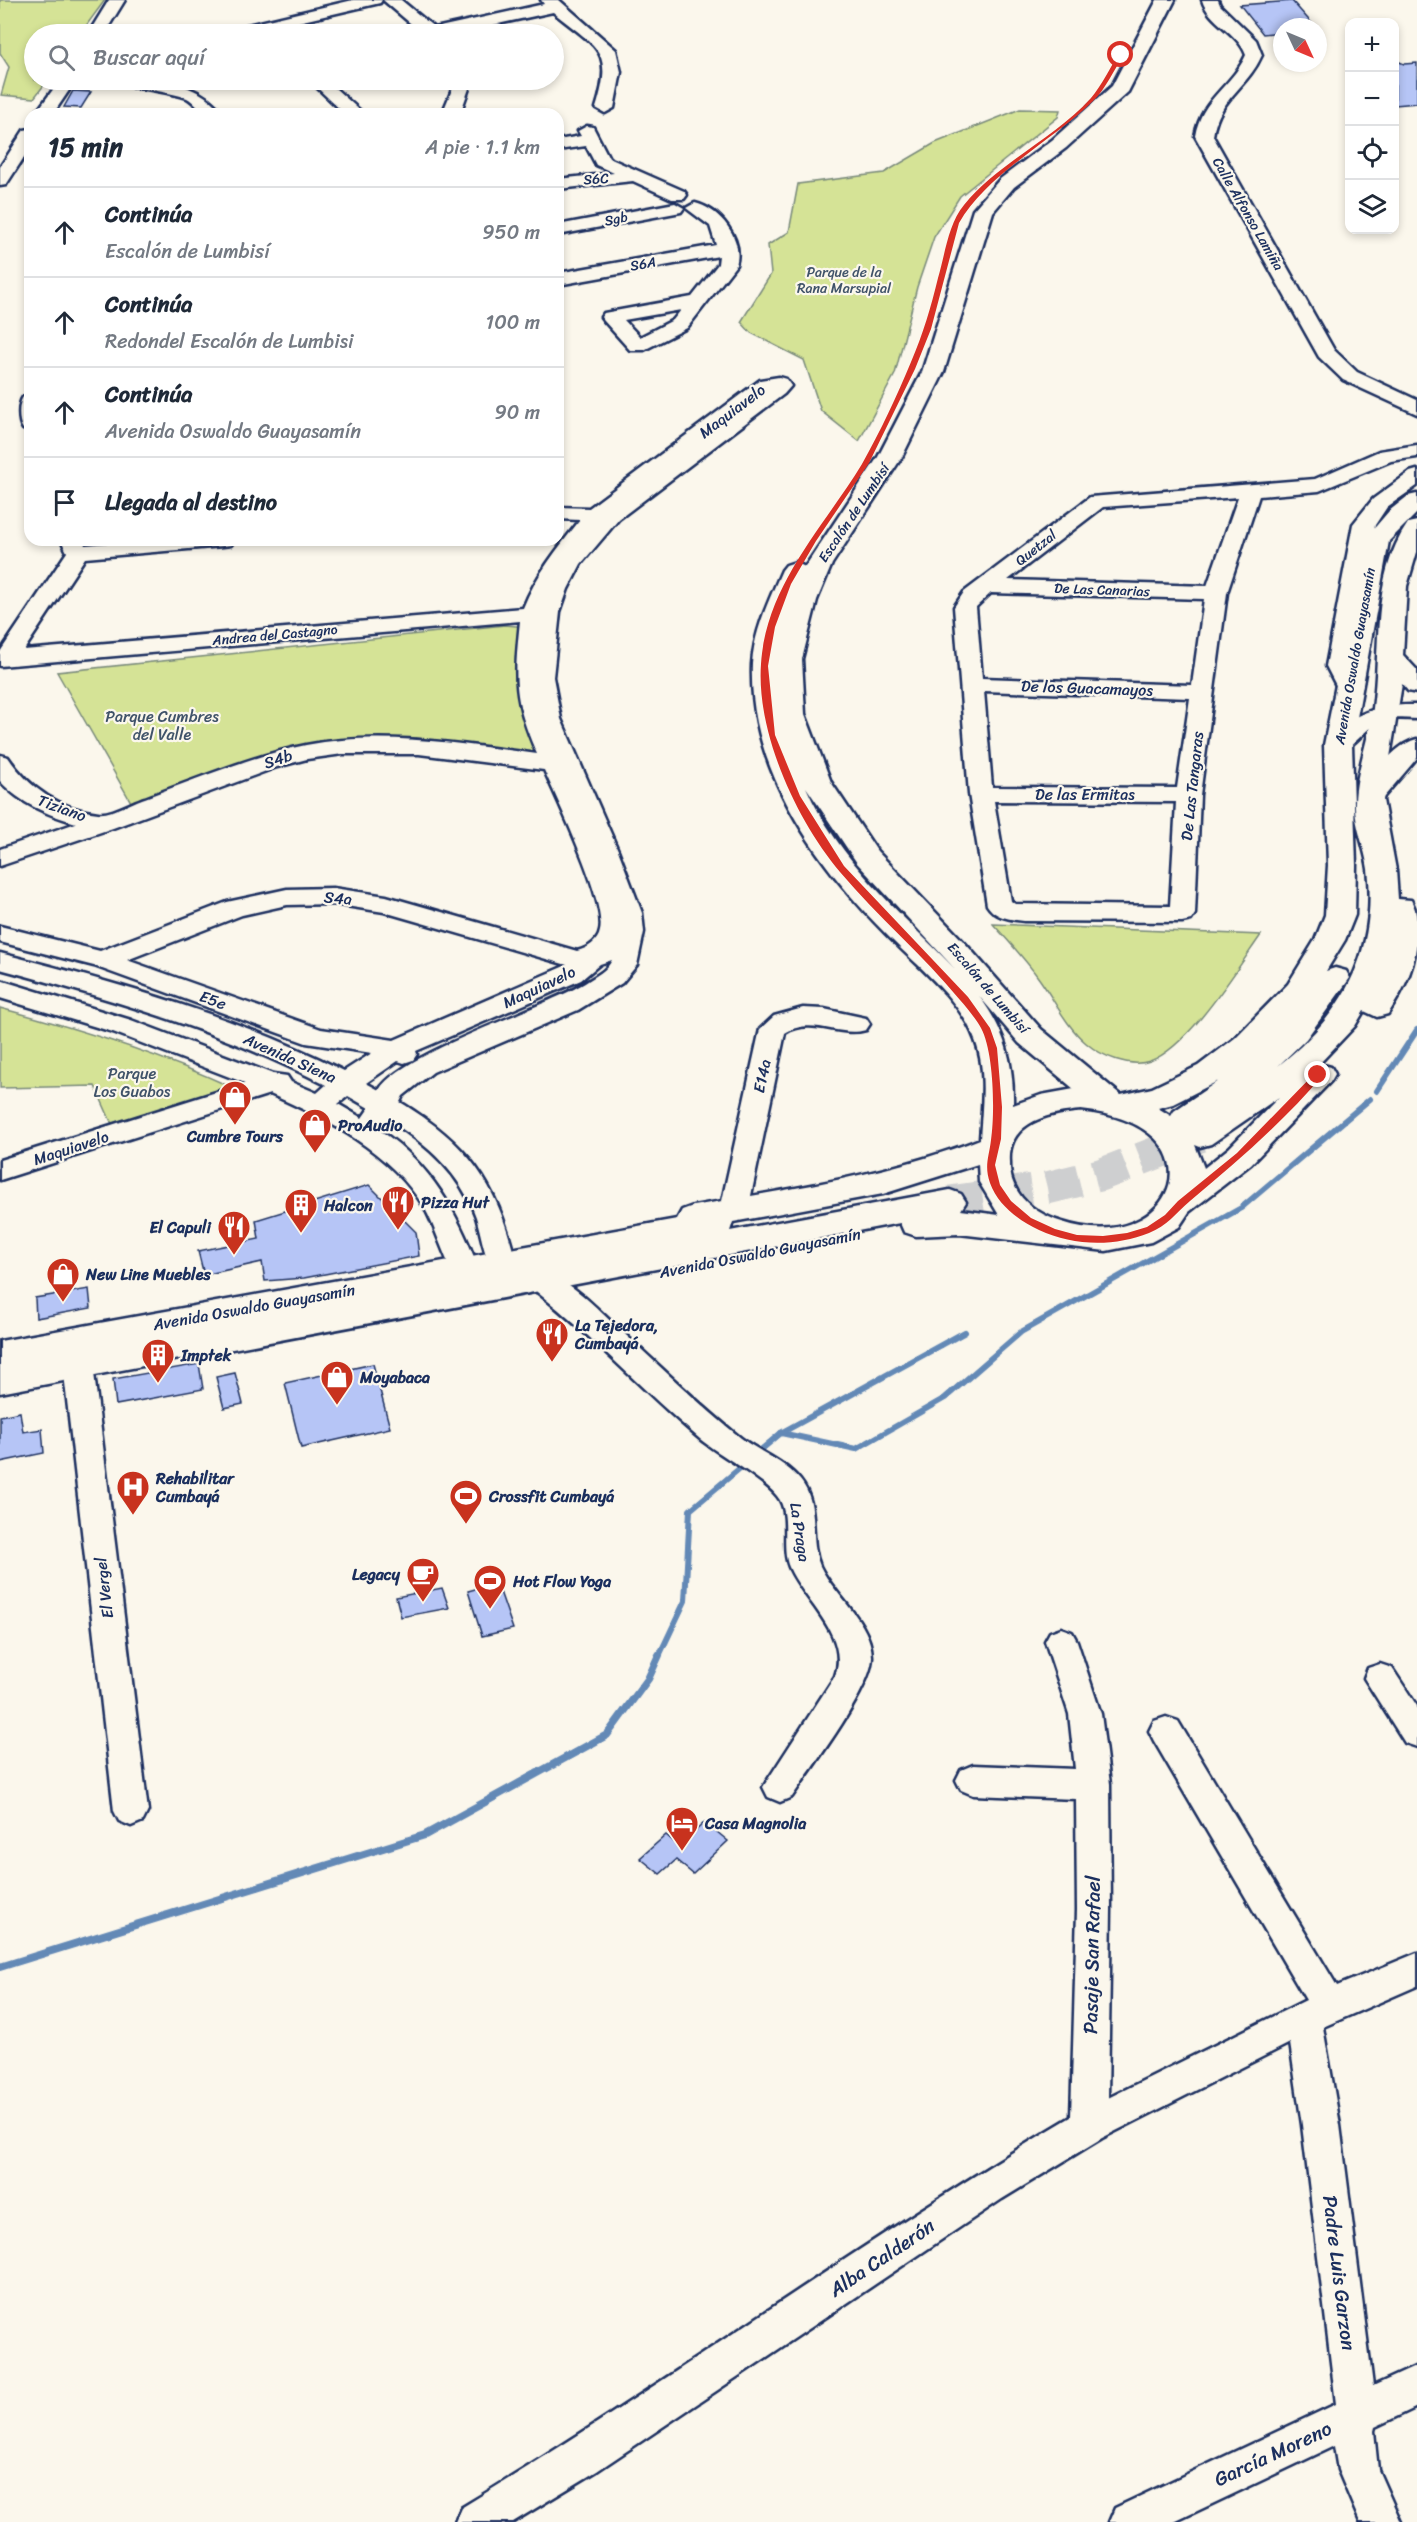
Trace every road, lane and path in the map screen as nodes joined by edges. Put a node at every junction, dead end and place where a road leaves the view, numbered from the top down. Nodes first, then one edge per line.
1 (117, 0) edge
2 (374, 0) edge
3 (391, 0) edge
4 (1149, 0) edge
5 (1166, 0) edge
6 (1210, 0) edge
7 (553, 3) edge
8 (102, 24) edge
9 (271, 24) edge
10 (420, 24) edge
11 (471, 24) edge
12 (61, 90) edge
13 (176, 90) edge
14 (328, 90) edge
15 (460, 90) edge
16 (48, 108) edge
17 (208, 108) edge
18 (348, 108) edge
19 (454, 108) edge
20 (606, 108) dead end
21 (21, 137) edge
22 (564, 144) edge
23 (635, 176) junction
24 (0, 181) edge
25 (564, 183) edge
26 (676, 201) junction
27 (564, 229) edge
28 (727, 249) junction
29 (564, 278) edge
30 (695, 302) dead end
31 (1415, 410) edge
32 (1417, 443) edge
33 (1417, 451) edge
34 (1354, 467) junction
35 (1417, 476) edge
36 (1250, 492) junction
37 (1417, 501) edge
38 (564, 513) edge
39 (605, 514) junction
40 (1417, 528) edge
41 (75, 546) edge
42 (988, 586) junction
43 (1216, 593) junction
44 (540, 612) junction
45 (1388, 656) junction
46 (4, 659) edge
47 (972, 684) junction
48 (1417, 685) edge
49 (1202, 692) junction
50 (1350, 692) junction
51 (1385, 710) junction
52 (1417, 712) edge
53 (1338, 745) junction
54 (1417, 746) edge
55 (0, 762) edge
56 (563, 765) junction
57 (981, 794) junction
58 (1188, 795) junction
59 (1369, 800) junction
60 (104, 823) junction
61 (0, 858) edge
62 (1341, 864) junction
63 (1381, 864) junction
64 (1010, 911) joint
65 (0, 934) edge
66 (102, 960) junction
67 (0, 961) edge
68 (584, 961) junction
69 (624, 965) junction
70 (603, 984) junction
71 (3, 992) edge
72 (857, 1024) dead end
73 (397, 1049) junction
74 (311, 1066) junction
75 (424, 1066) junction
76 (346, 1083) junction
77 (272, 1084) junction
78 (384, 1104) junction
79 (1117, 1104) junction
80 (319, 1106) junction
81 (363, 1132) junction
82 (995, 1142) junction
83 (0, 1170) edge
84 (1181, 1203) junction
85 (734, 1210) junction
86 (1052, 1232) junction
87 (505, 1258) junction
88 (466, 1280) junction
89 (547, 1285) junction
90 (0, 1354) edge
91 (78, 1365) junction
92 (0, 1380) edge
93 (1061, 1641) dead end
94 (1380, 1678) dead end
95 (1166, 1731) dead end
96 (1417, 1733) edge
97 (974, 1780) dead end
98 (1093, 1784) junction
99 (780, 1787) dead end
100 (131, 1811) dead end
101 (1417, 1969) edge
102 (1317, 2013) junction
103 (1089, 2126) junction
104 (1417, 2386) edge
105 (1357, 2414) junction
106 (475, 2522) edge
107 (1129, 2522) edge
108 (1381, 2522) edge

1 - 8 street
2 - 9 street
3 - 10 street
4 - 82 main road, Escalón de Lumbisí
5 - 79 main road, Escalón de Lumbisí
6 - 31 street, Calle Alfonso Lamiña
7 - 11 street
7 - 20 street
12 - 16 street
13 - 17 street
14 - 18 street
15 - 19 street
21 - 24 street
22 - 23 street
23 - 25 street, S6C
23 - 26 street
26 - 27 street, Sgb
26 - 28 street
28 - 29 street, S6A
28 - 30 street
32 - 34 street
33 - 34 street, Quetzal
34 - 36 street, Quetzal
35 - 50 street
36 - 42 street, Quetzal
36 - 43 street, De Las Tangaras
37 - 50 main road, Avenida Oswaldo Guayasamín
38 - 39 street
39 - 39 street, Maquiavelo
39 - 44 street, Maquiavelo
40 - 45 main road, Avenida Oswaldo Guayasamín
41 - 46 street
42 - 43 street, De Las Canarias
42 - 47 street, Quetzal
43 - 49 street, De Las Tangaras
44 - 46 street, Andrea del Castagno
44 - 56 street, Maquiavelo
45 - 48 main road
45 - 51 main road, Avenida Oswaldo Guayasamín
47 - 49 street, De los Guacamayos
47 - 57 street, Quetzal
49 - 58 street, De Las Tangaras
50 - 53 main road, Avenida Oswaldo Guayasamín
51 - 52 street
51 - 53 street
51 - 59 main road, Avenida Oswaldo Guayasamín
53 - 62 main road, Avenida Oswaldo Guayasamín
54 - 59 street
55 - 60 street, Tiziano
56 - 60 street, S4b
56 - 68 street, Maquiavelo
56 - 69 street, Maquiavelo
57 - 58 street, De las Ermitas
57 - 64 street, Quetzal
58 - 64 street, De Las Tangaras
59 - 63 main road, Avenida Oswaldo Guayasamín
60 - 61 street, S4b
62 - 63 main road, Avenida Oswaldo Guayasamín
62 - 79 main road, Avenida Oswaldo Guayasamín
63 - 84 main road, Avenida Oswaldo Guayasamín
65 - 66 street, E5e
66 - 68 street, S4a
66 - 73 street, E5e
67 - 74 street, Avenida Siena
68 - 69 street, S4a
68 - 70 street, S4a
68 - 73 street, Maquiavelo
69 - 70 street, Maquiavelo
70 - 75 street, Maquiavelo
71 - 77 street, Avenida Siena
72 - 85 street, E14a
73 - 75 street, E5e
73 - 76 street, Maquiavelo
74 - 76 street, Avenida Siena
74 - 77 street, Maquiavelo
75 - 78 street, Maquiavelo
76 - 78 street, Avenida Siena
76 - 80 street, Maquiavelo
77 - 80 street, Avenida Siena
77 - 83 street, Maquiavelo
78 - 81 street, Maquiavelo
78 - 87 street, Avenida Siena
79 - 82 main road
79 - 84 main road
80 - 81 street, Avenida Siena
81 - 88 street, Avenida Siena
82 - 85 main road, Avenida Oswaldo Guayasamín
82 - 86 main road
84 - 86 main road
85 - 87 main road, Avenida Oswaldo Guayasamín
86 - 89 main road, Avenida Oswaldo Guayasamín
87 - 88 main road, Avenida Oswaldo Guayasamín
87 - 88 main road, Avenida Oswaldo Guayasamín
88 - 89 main road, Avenida Oswaldo Guayasamín
88 - 90 main road, Avenida Oswaldo Guayasamín
88 - 91 main road, Avenida Oswaldo Guayasamín
89 - 99 street, La Praga
91 - 92 main road, Avenida Oswaldo Guayasamín
91 - 100 street, El Vergel
93 - 98 street, Pasaje San Rafael
94 - 96 street
95 - 102 street, Padre Luis Garzon
97 - 98 street
98 - 103 street, Pasaje San Rafael
101 - 102 street, Alba Calderón
102 - 103 street, Alba Calderón
102 - 105 street, Padre Luis Garzon
103 - 106 street, Alba Calderón
104 - 105 street, García Moreno
105 - 107 street, García Moreno
105 - 108 street, Padre Luis Garzon

